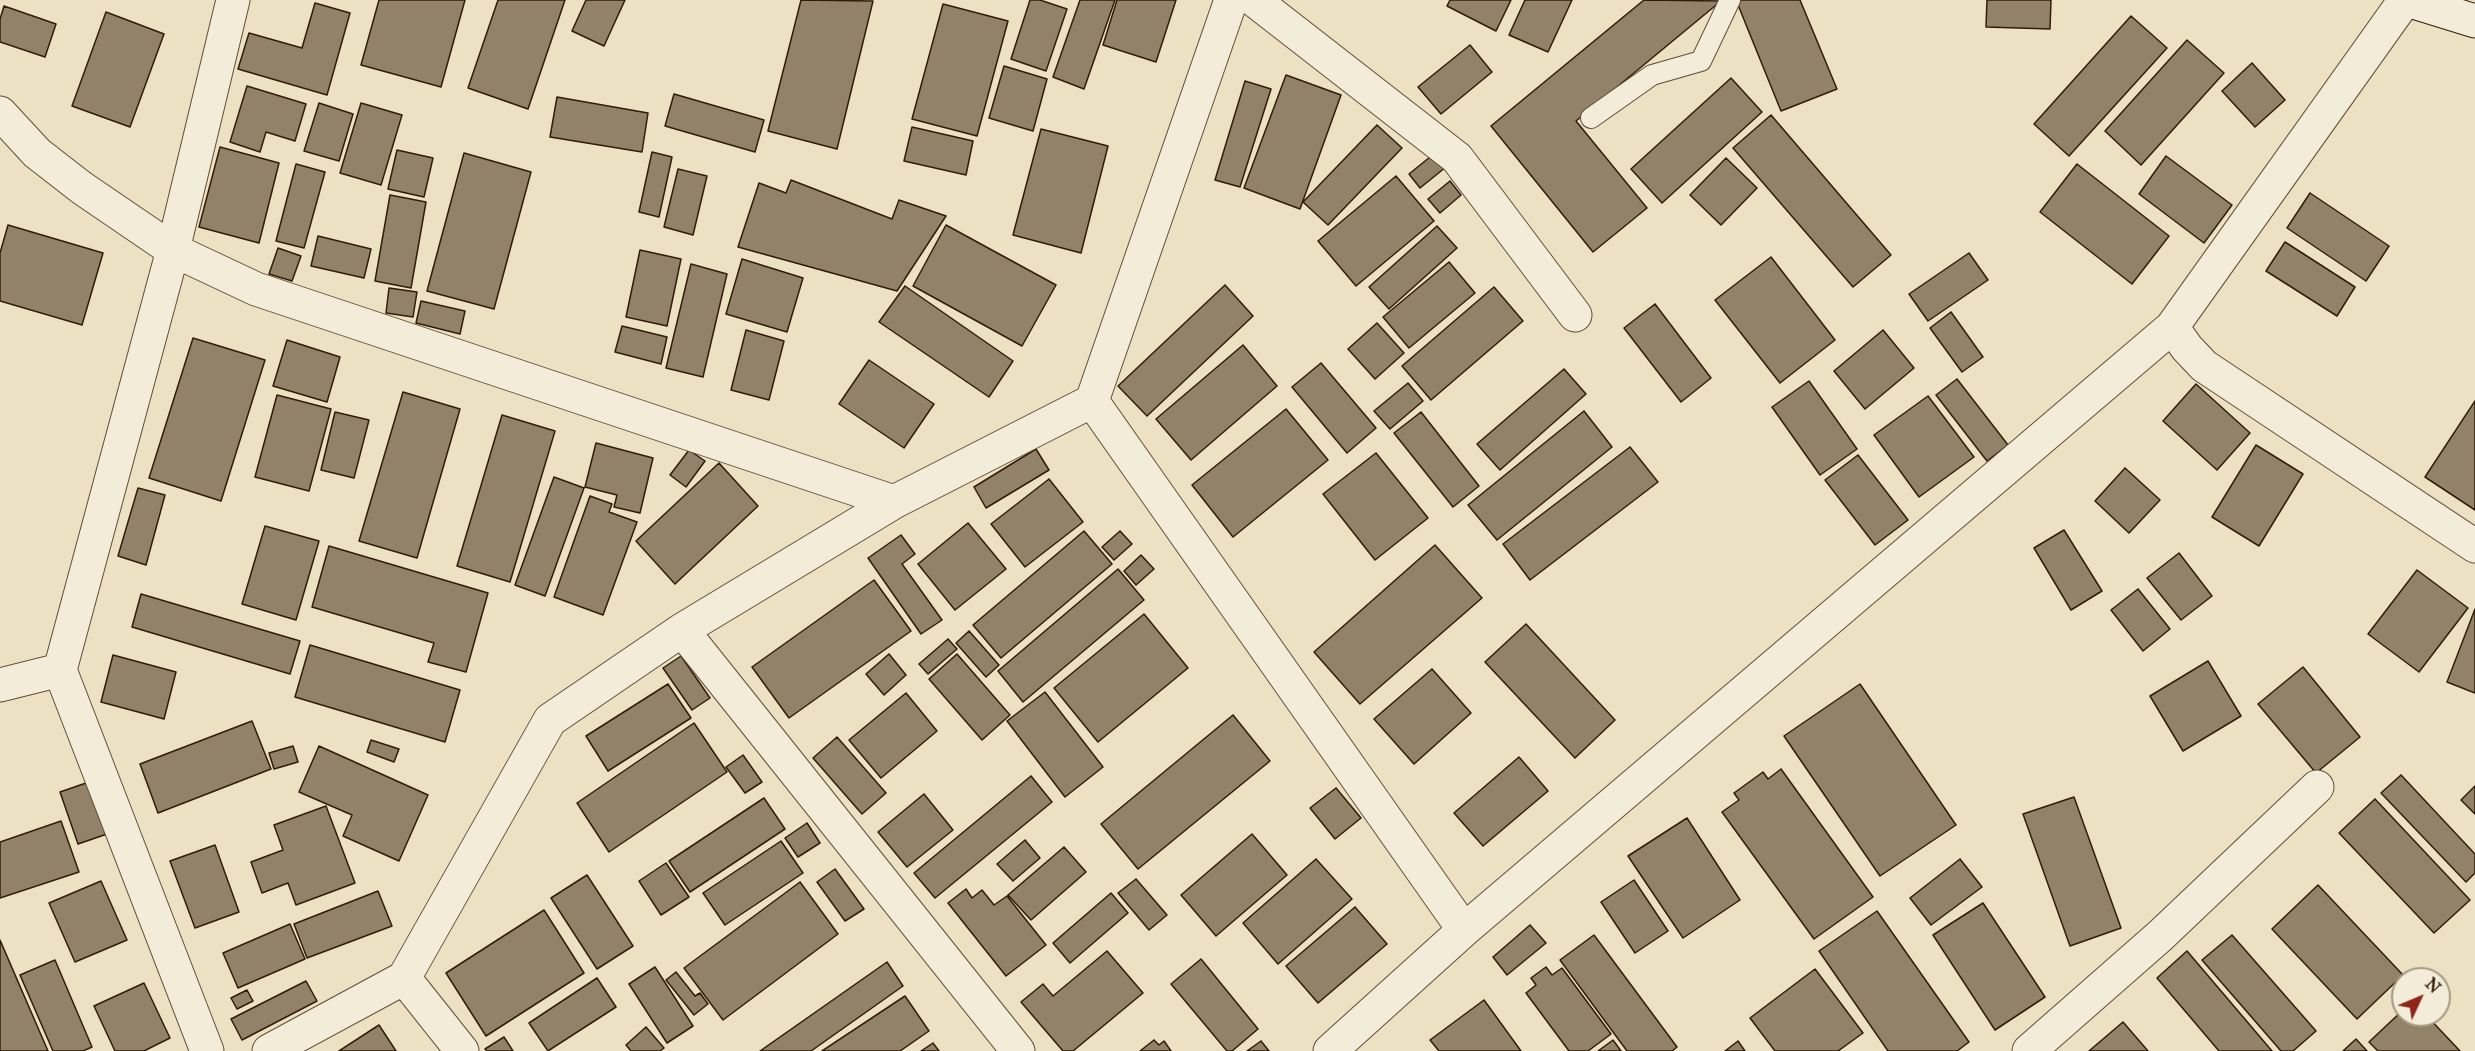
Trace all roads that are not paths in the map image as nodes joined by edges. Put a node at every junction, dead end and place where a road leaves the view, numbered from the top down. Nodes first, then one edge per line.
1 (233, 0) edge
2 (1231, 0) edge
3 (1254, 0) edge
4 (1730, 0) edge
5 (2406, 0) edge
6 (2475, 21) edge
7 (0, 113) edge
8 (1591, 118) dead end
9 (173, 250) junction
10 (1575, 315) dead end
11 (2172, 327) junction
12 (1092, 401) junction
13 (894, 502) junction
14 (2475, 546) edge
15 (682, 630) junction
16 (60, 670) junction
17 (0, 685) edge
18 (2317, 787) dead end
19 (1464, 930) junction
20 (404, 978) junction
21 (207, 1051) edge
22 (269, 1051) edge
23 (462, 1051) edge
24 (1018, 1051) edge
25 (1330, 1051) edge
26 (2030, 1051) edge

1 - 9 street
2 - 12 street
3 - 10 street
4 - 8 lane
5 - 6 street
5 - 11 street
7 - 9 street
9 - 13 street
9 - 16 street
11 - 14 street
11 - 19 street
12 - 13 street
12 - 19 street
13 - 15 street
15 - 20 street
15 - 24 street
16 - 17 street
16 - 21 street
18 - 26 street
19 - 25 street
20 - 22 street
20 - 23 street

